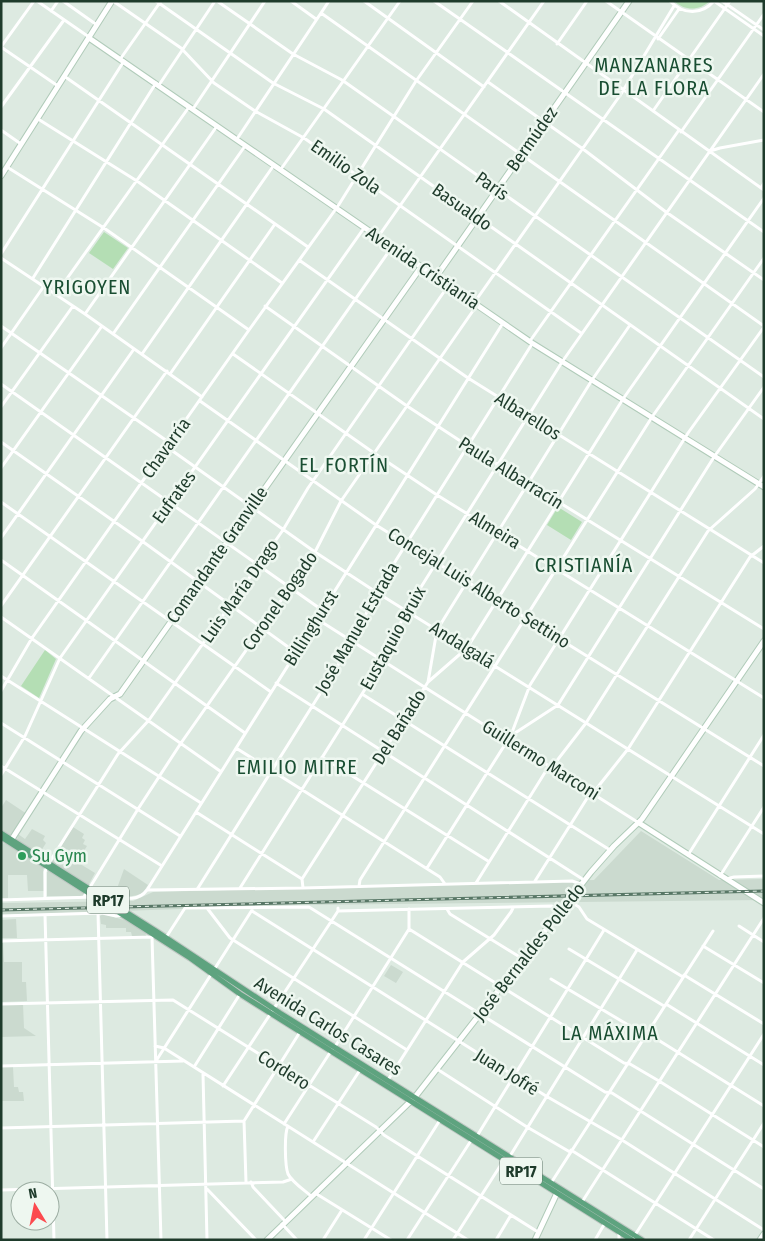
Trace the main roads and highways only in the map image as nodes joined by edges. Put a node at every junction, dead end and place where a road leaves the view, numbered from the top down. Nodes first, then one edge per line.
1 (1, 832) edge
2 (1, 837) edge
3 (7, 841) edge
4 (96, 896) junction
5 (154, 934) junction
6 (212, 971) junction
7 (272, 1011) junction
8 (333, 1049) junction
9 (413, 1099) junction
10 (475, 1138) junction
11 (507, 1158) junction
12 (634, 1238) edge
13 (642, 1240) edge

1 - 3 main road, Avenida Carlos Casares / RP17
2 - 3 main road, Avenida Carlos Casares / RP17
3 - 4 main road, Avenida Carlos Casares / RP17
4 - 5 main road, Avenida Carlos Casares / RP17
4 - 5 main road, Avenida Carlos Casares / RP17
5 - 6 main road, Avenida Carlos Casares / RP17
6 - 7 main road, Avenida Carlos Casares / RP17
6 - 7 main road, Avenida Carlos Casares / RP17
7 - 8 main road, Avenida Carlos Casares / RP17
7 - 8 main road, Avenida Carlos Casares / RP17
8 - 9 main road, Avenida Carlos Casares / RP17
8 - 9 main road, Avenida Carlos Casares / RP17
9 - 10 main road, Avenida Carlos Casares / RP17
9 - 10 main road, Avenida Carlos Casares / RP17
10 - 11 main road, Avenida Carlos Casares / RP17
11 - 12 main road, Avenida Carlos Casares / RP17
11 - 12 main road, Avenida Carlos Casares / RP17
12 - 13 main road, Avenida Carlos Casares / RP17

